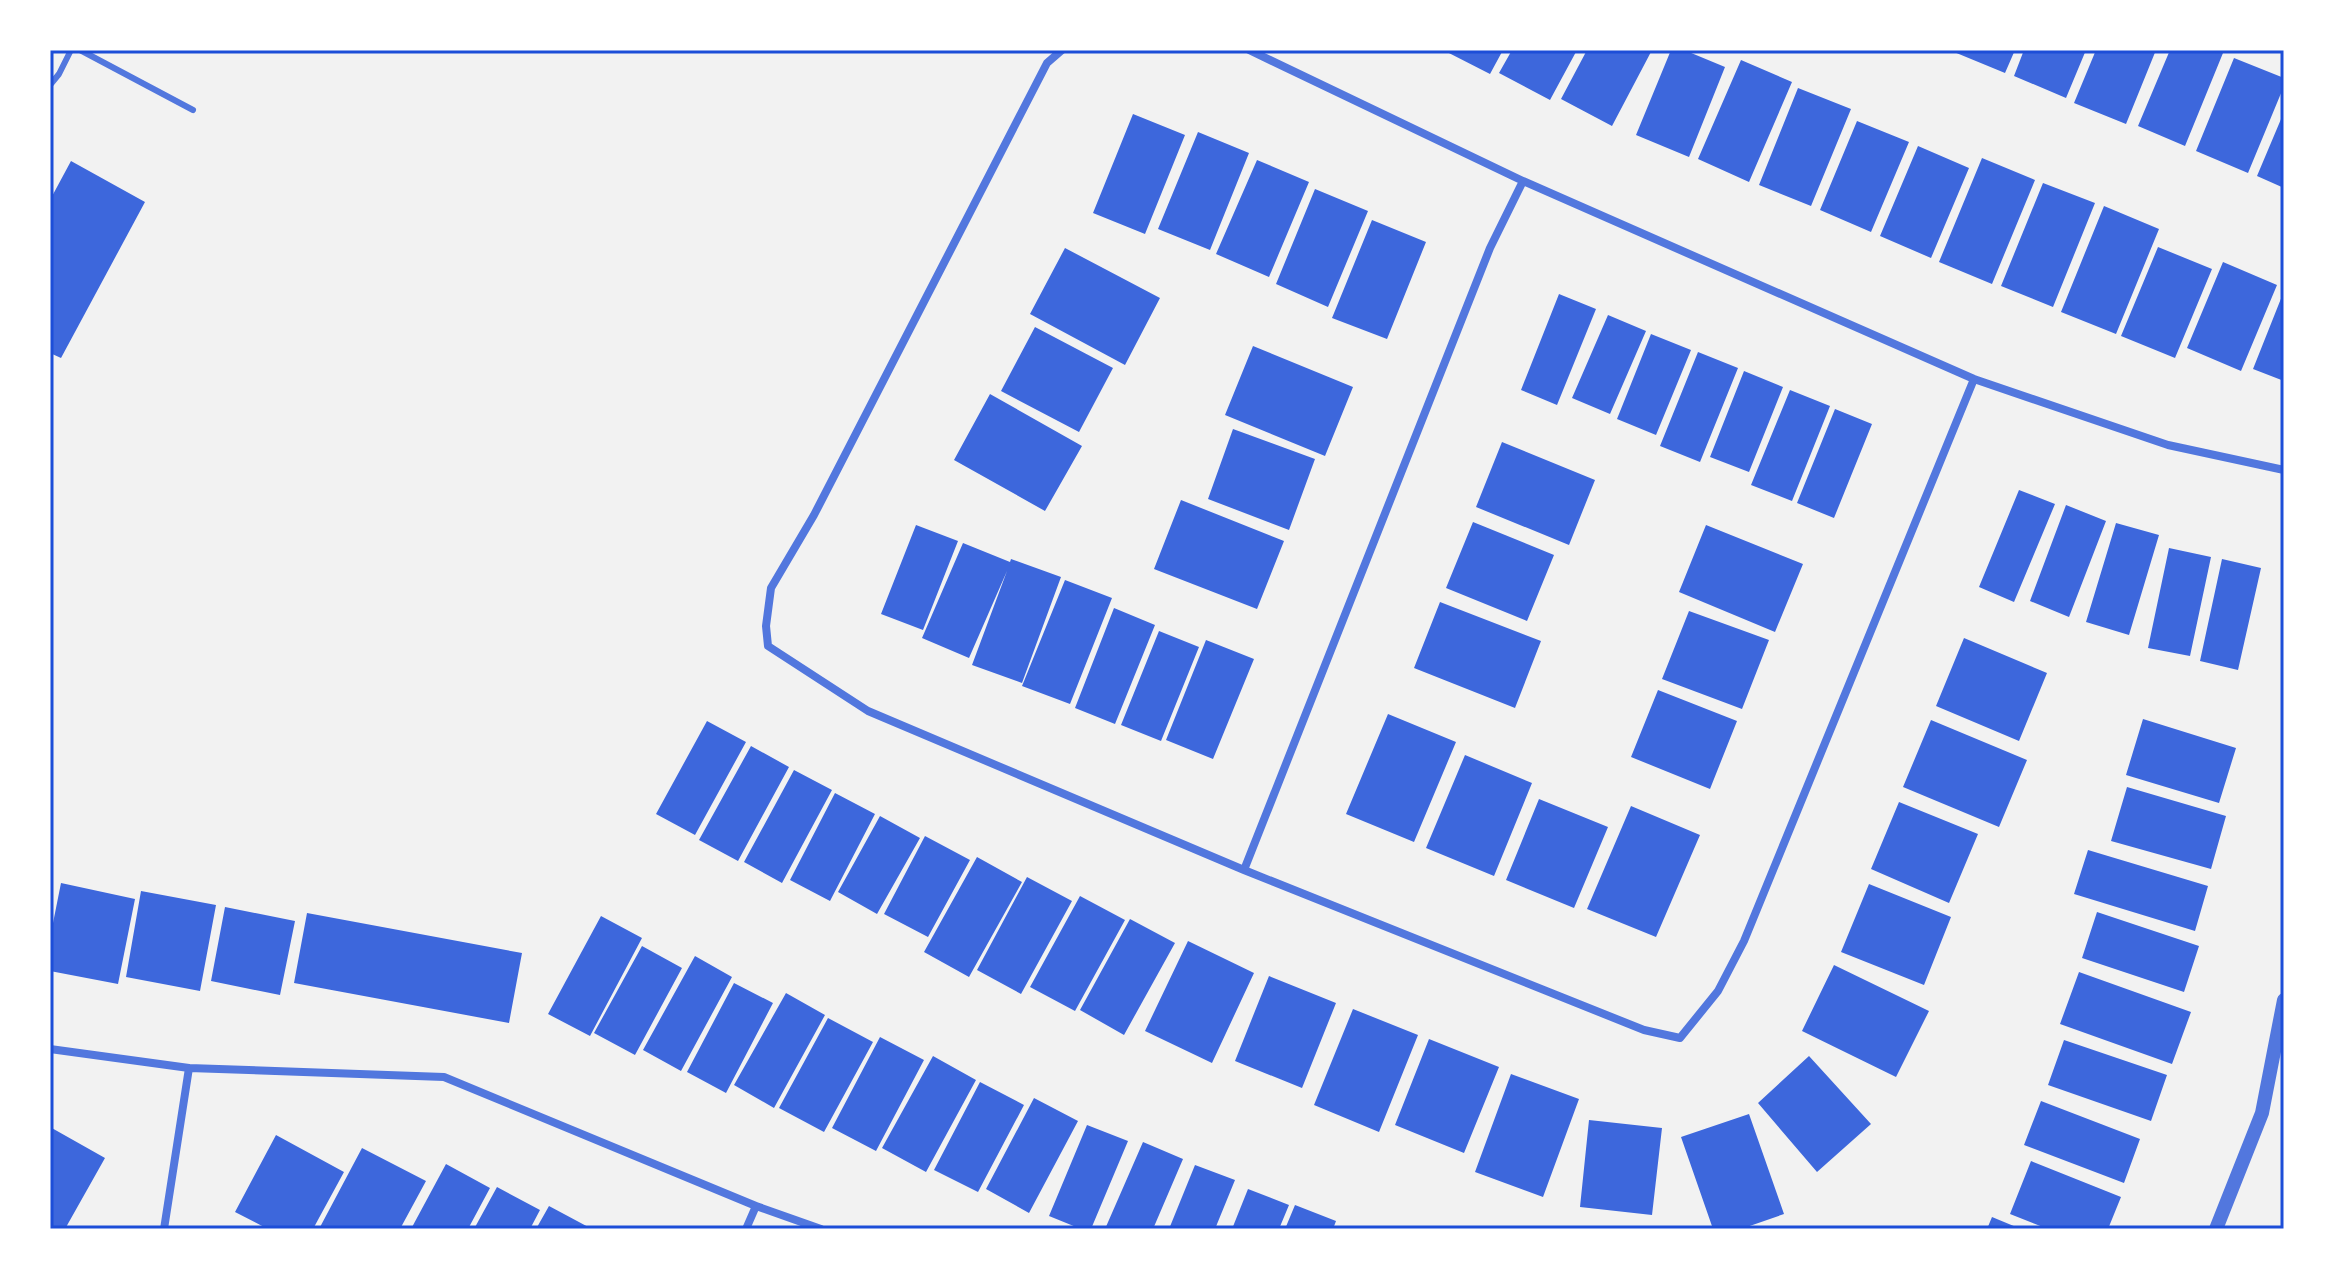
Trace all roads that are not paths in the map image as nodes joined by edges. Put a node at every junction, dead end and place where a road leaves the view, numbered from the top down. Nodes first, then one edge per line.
1 (71, 50) edge
2 (80, 50) edge
3 (1062, 50) edge
4 (1249, 50) edge
5 (50, 85) edge
6 (193, 110) dead end
7 (1523, 181) junction
8 (1974, 379) junction
9 (2284, 470) edge
10 (1244, 870) junction
11 (2284, 1000) edge
12 (50, 1049) edge
13 (189, 1068) junction
14 (756, 1206) junction
15 (164, 1229) edge
16 (746, 1229) edge
17 (821, 1229) edge
18 (2216, 1229) edge

1 - 5 lane
2 - 6 lane
3 - 10 street
4 - 7 street
7 - 8 street
7 - 10 street
8 - 9 street
8 - 10 street
11 - 18 street
12 - 13 street
13 - 14 street
13 - 15 street
14 - 16 street
14 - 17 street

